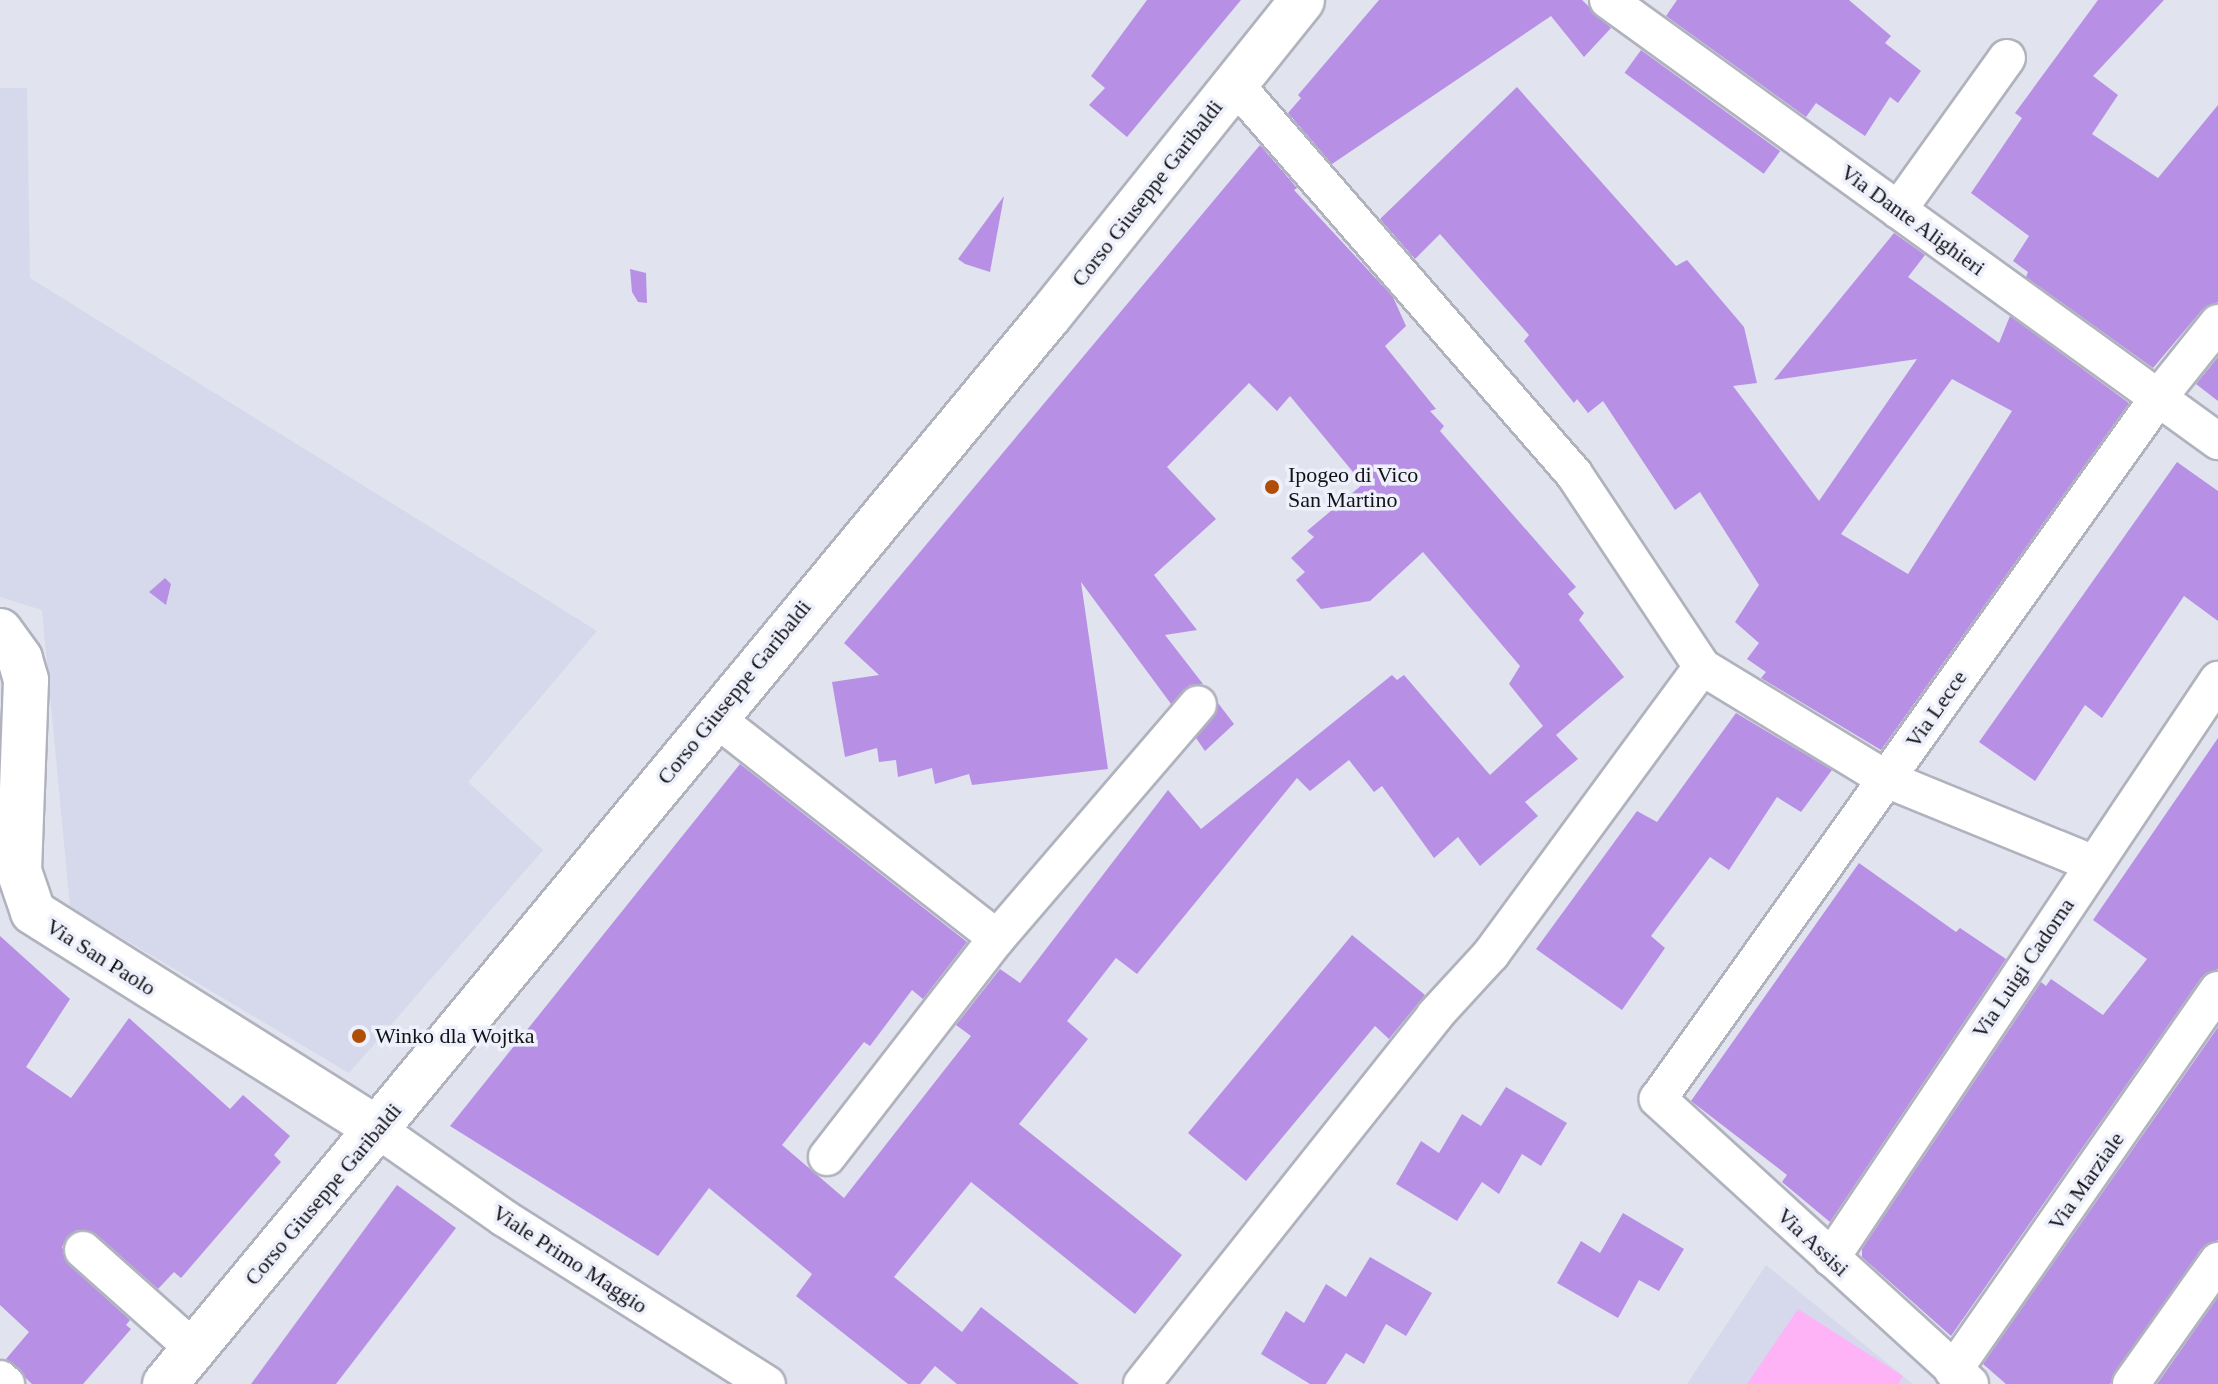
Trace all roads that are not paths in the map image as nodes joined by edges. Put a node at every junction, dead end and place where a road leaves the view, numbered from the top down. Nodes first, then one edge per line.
1 (1302, 0) edge
2 (1610, 1) edge
3 (2007, 58) dead end
4 (1234, 83) junction
5 (1898, 210) junction
6 (2218, 323) edge
7 (2158, 398) junction
8 (2218, 441) edge
9 (0, 631) edge
10 (1702, 667) junction
11 (2218, 680) edge
12 (1198, 704) dead end
13 (714, 717) junction
14 (1886, 779) junction
15 (2092, 863) junction
16 (997, 938) junction
17 (2218, 990) edge
18 (1658, 1099) joint
19 (377, 1129) junction
20 (827, 1157) dead end
21 (83, 1250) dead end
22 (1831, 1258) junction
23 (2218, 1261) edge
24 (194, 1349) junction
25 (1962, 1378) edge
26 (0, 1379) edge
27 (6, 1384) edge
28 (165, 1384) edge
29 (767, 1384) edge
30 (1142, 1384) edge
31 (2131, 1384) edge

1 - 4 street, Corso Giuseppe Garibaldi
2 - 5 street, Via Dante Alighieri
3 - 5 street
4 - 10 street
4 - 13 street, Corso Giuseppe Garibaldi
5 - 7 street, Via Dante Alighieri
6 - 7 street, Via Lecce
7 - 8 street, Via Dante Alighieri
7 - 14 street, Via Lecce
9 - 19 street, Via San Paolo
10 - 14 street
10 - 30 street
11 - 15 street, Via Luigi Cadorna
12 - 16 street
13 - 16 street
13 - 19 street, Corso Giuseppe Garibaldi
14 - 15 street
14 - 18 street, Via Lecce
15 - 22 street, Via Luigi Cadorna
16 - 20 street
17 - 25 street, Via Marziale
18 - 22 street, Via Assisi
19 - 24 street, Corso Giuseppe Garibaldi
19 - 29 street, Viale Primo Maggio
21 - 24 street
22 - 25 street, Via Assisi
23 - 31 street
24 - 28 street, Corso Giuseppe Garibaldi
26 - 27 street

